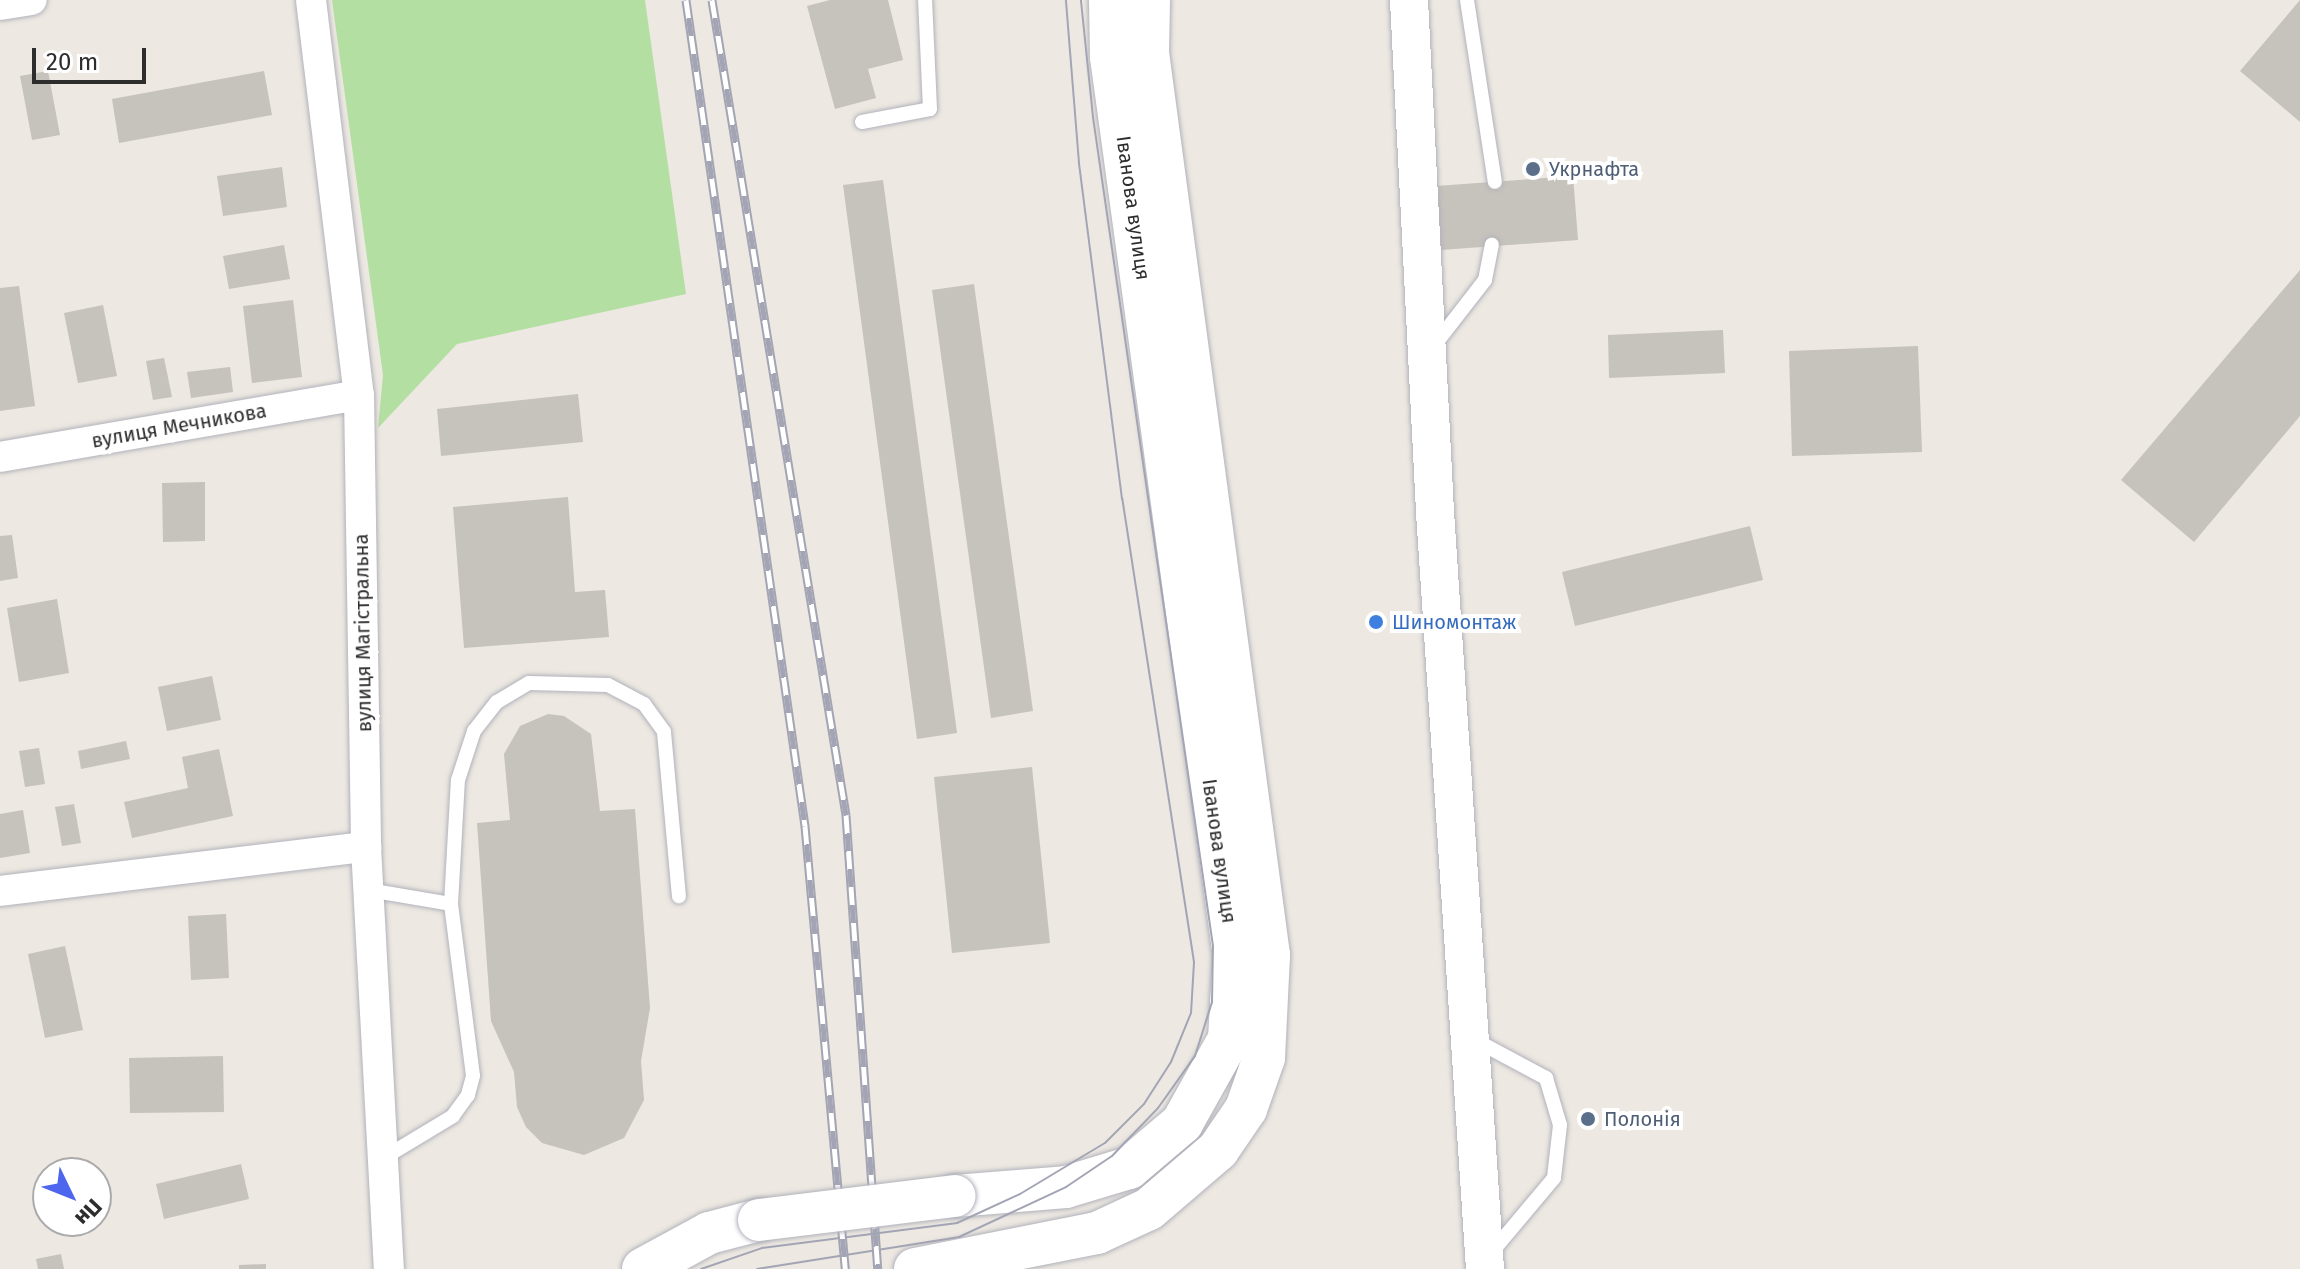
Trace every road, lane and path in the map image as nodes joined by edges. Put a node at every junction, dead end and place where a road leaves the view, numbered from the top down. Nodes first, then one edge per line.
1 (32, 0) edge
2 (311, 0) edge
3 (925, 0) edge
4 (1110, 0) edge
5 (1149, 0) edge
6 (1409, 0) edge
7 (1467, 0) edge
8 (0, 5) edge
9 (862, 122) dead end
10 (1495, 182) dead end
11 (1492, 245) dead end
12 (1428, 353) junction
13 (359, 395) junction
14 (0, 457) edge
15 (366, 847) junction
16 (369, 890) junction
17 (0, 891) edge
18 (679, 896) dead end
19 (451, 904) junction
20 (1471, 1038) junction
21 (385, 1157) junction
22 (1484, 1265) edge
23 (389, 1269) edge
24 (643, 1269) edge
25 (915, 1269) edge

1 - 8 street
2 - 13 street, вулиця Магістральна
3 - 9 lane
4 - 24 main road, Іванова вулиця, bridge
5 - 25 main road, Іванова вулиця
6 - 12 street
7 - 10 lane
11 - 12 lane
12 - 20 street
13 - 14 street, вулиця Мечникова
13 - 15 street, вулиця Магістральна
15 - 16 street, вулиця Магістральна
15 - 17 street
16 - 19 lane
16 - 21 street, вулиця Магістральна
18 - 19 lane
19 - 21 lane
20 - 22 street
20 - 22 lane
21 - 23 street, вулиця Магістральна

